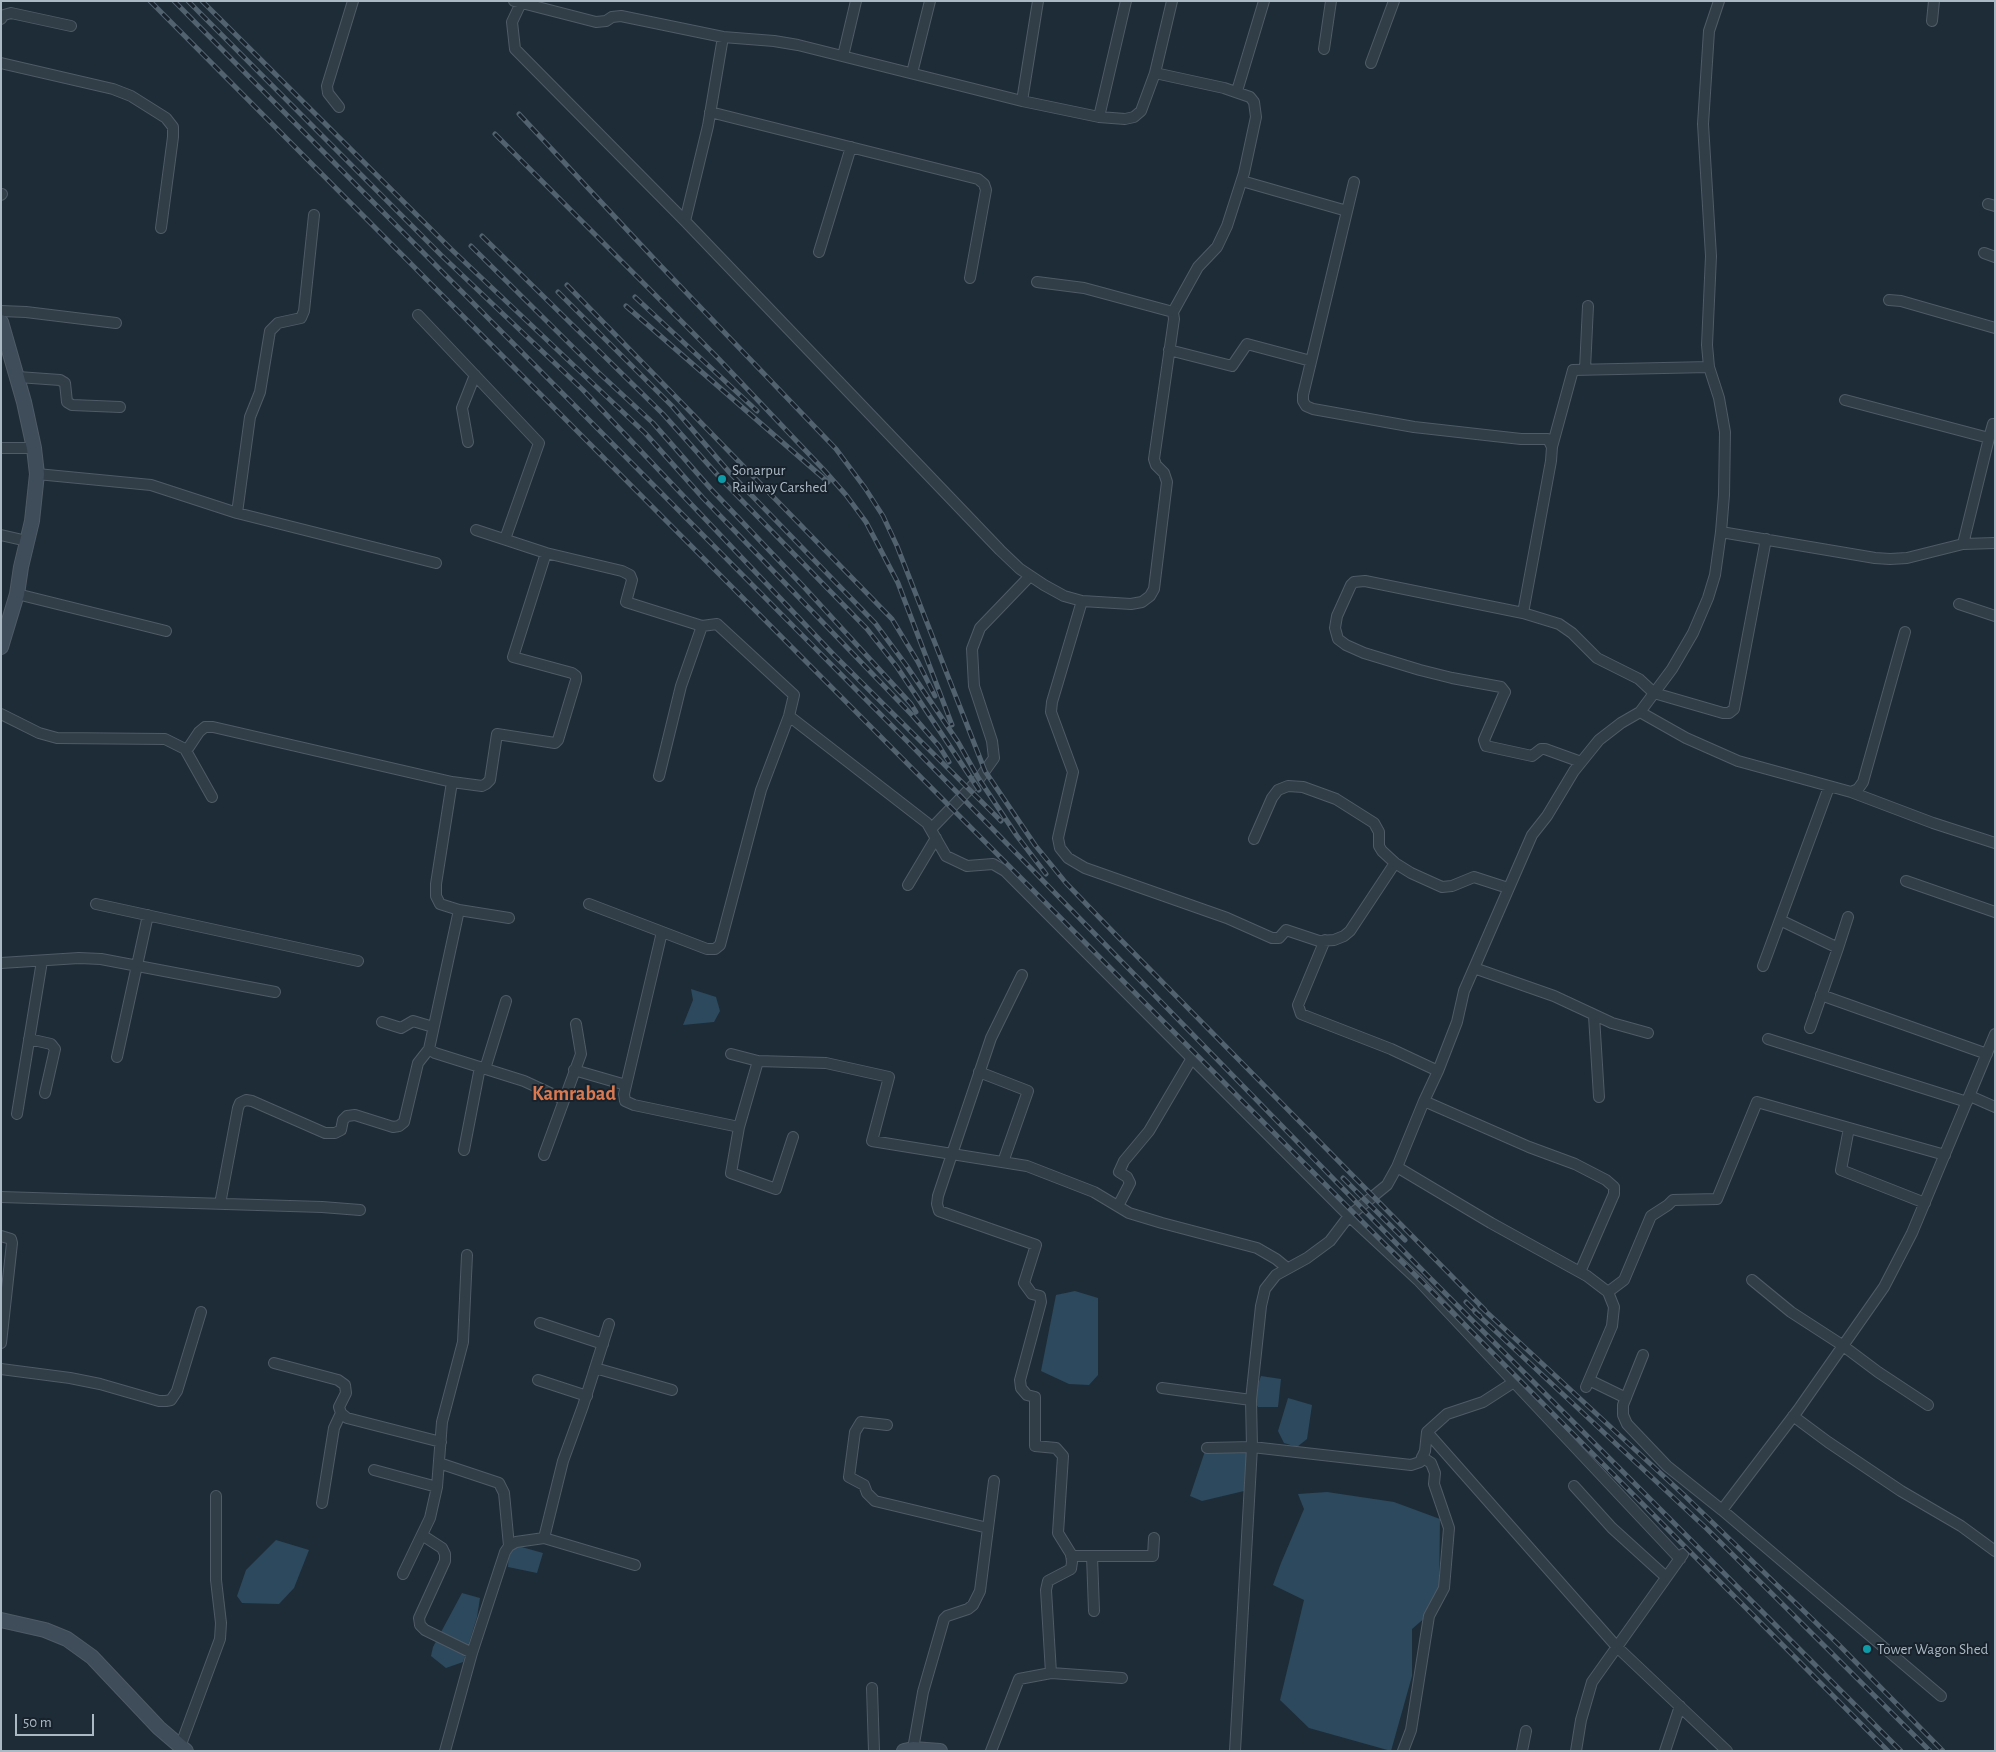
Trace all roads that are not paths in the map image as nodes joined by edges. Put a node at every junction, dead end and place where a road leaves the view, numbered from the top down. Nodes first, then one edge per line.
1 (353, 1) edge
2 (856, 1) edge
3 (930, 1) edge
4 (1038, 1) edge
5 (1126, 1) edge
6 (1172, 1) edge
7 (1264, 1) edge
8 (1331, 1) edge
9 (1394, 1) edge
10 (1719, 1) edge
11 (1934, 1) edge
12 (517, 2) edge
13 (1, 19) edge
14 (1932, 21) dead end
15 (71, 26) dead end
16 (723, 37) junction
17 (1324, 49) dead end
18 (844, 56) junction
19 (1, 63) edge
20 (1371, 63) dead end
21 (912, 73) junction
22 (1155, 73) junction
23 (1237, 91) junction
24 (1022, 101) junction
25 (339, 107) dead end
26 (710, 112) junction
27 (1099, 117) junction
28 (851, 147) junction
29 (1242, 181) junction
30 (1354, 182) dead end
31 (1347, 212) junction
32 (314, 215) dead end
33 (685, 221) junction
34 (161, 228) dead end
35 (819, 252) dead end
36 (1984, 253) dead end
37 (1995, 257) edge
38 (970, 278) dead end
39 (1037, 282) dead end
40 (1889, 300) dead end
41 (1588, 306) dead end
42 (1, 311) edge
43 (1173, 312) junction
44 (418, 316) dead end
45 (1, 322) edge
46 (116, 323) dead end
47 (1995, 328) edge
48 (1169, 350) junction
49 (1311, 361) junction
50 (1709, 367) junction
51 (1585, 369) junction
52 (474, 375) junction
53 (18, 377) junction
54 (1845, 400) dead end
55 (120, 407) dead end
56 (1995, 424) edge
57 (1989, 438) junction
58 (468, 442) dead end
59 (1552, 447) junction
60 (1, 448) edge
61 (34, 448) junction
62 (37, 474) junction
63 (236, 513) junction
64 (476, 530) dead end
65 (1721, 532) junction
66 (1, 535) edge
67 (505, 539) junction
68 (1766, 539) junction
69 (27, 540) junction
70 (1995, 543) edge
71 (1963, 544) junction
72 (546, 553) junction
73 (436, 563) dead end
74 (1030, 576) junction
75 (17, 594) junction
76 (1082, 601) junction
77 (1959, 604) dead end
78 (1523, 613) junction
79 (1995, 616) edge
80 (702, 626) junction
81 (166, 631) dead end
82 (1905, 632) dead end
83 (1, 647) edge
84 (1654, 693) junction
85 (1640, 712) junction
86 (1, 714) edge
87 (789, 716) junction
88 (185, 749) junction
89 (1581, 762) junction
90 (659, 776) dead end
91 (452, 782) junction
92 (1829, 787) junction
93 (1851, 792) junction
94 (212, 797) dead end
95 (931, 829) junction
96 (936, 838) junction
97 (1254, 839) dead end
98 (1995, 843) edge
99 (1394, 863) junction
100 (1906, 881) dead end
101 (908, 885) dead end
102 (1508, 888) junction
103 (96, 904) dead end
104 (589, 904) dead end
105 (459, 910) junction
106 (1995, 912) edge
107 (148, 915) junction
108 (1848, 917) dead end
109 (509, 918) dead end
110 (1780, 920) junction
111 (662, 932) junction
112 (1325, 940) junction
113 (1838, 948) junction
114 (42, 961) junction
115 (358, 961) dead end
116 (1, 963) edge
117 (137, 966) junction
118 (1763, 966) dead end
119 (1474, 968) junction
120 (1022, 975) dead end
121 (275, 992) dead end
122 (1822, 995) junction
123 (506, 1001) dead end
124 (1594, 1016) junction
125 (382, 1022) dead end
126 (576, 1024) dead end
127 (432, 1027) junction
128 (1810, 1028) dead end
129 (1648, 1033) dead end
130 (1995, 1034) edge
131 (1768, 1039) dead end
132 (29, 1040) junction
133 (429, 1049) junction
134 (731, 1054) dead end
135 (1987, 1054) junction
136 (117, 1057) dead end
137 (1192, 1058) junction
138 (758, 1061) junction
139 (482, 1068) junction
140 (574, 1070) junction
141 (1438, 1071) junction
142 (979, 1072) junction
143 (626, 1085) junction
144 (45, 1093) dead end
145 (1599, 1097) dead end
146 (563, 1099) junction
147 (1969, 1099) junction
148 (1424, 1101) junction
149 (1995, 1107) edge
150 (16, 1114) dead end
151 (739, 1127) junction
152 (1849, 1128) junction
153 (793, 1137) dead end
154 (464, 1150) dead end
155 (952, 1154) junction
156 (544, 1155) dead end
157 (1945, 1155) junction
158 (1003, 1162) junction
159 (1397, 1167) junction
160 (1, 1197) edge
161 (1925, 1203) junction
162 (220, 1204) junction
163 (1118, 1206) junction
164 (360, 1210) dead end
165 (1349, 1216) junction
166 (1, 1236) edge
167 (467, 1255) dead end
168 (1287, 1268) junction
169 (1580, 1272) junction
170 (1752, 1280) dead end
171 (1608, 1292) junction
172 (201, 1312) dead end
173 (540, 1324) dead end
174 (609, 1324) dead end
175 (1, 1343) edge
176 (602, 1344) junction
177 (1842, 1345) junction
178 (1643, 1355) dead end
179 (274, 1364) dead end
180 (595, 1368) junction
181 (1, 1369) edge
182 (538, 1380) dead end
183 (1514, 1382) junction
184 (1162, 1388) dead end
185 (672, 1390) dead end
186 (587, 1396) junction
187 (1626, 1398) junction
188 (1251, 1400) junction
189 (1928, 1405) dead end
190 (341, 1413) junction
191 (1794, 1416) junction
192 (887, 1425) dead end
193 (1427, 1432) junction
194 (441, 1442) junction
195 (1252, 1447) junction
196 (1207, 1448) dead end
197 (1422, 1457) junction
198 (439, 1463) junction
199 (374, 1470) dead end
200 (994, 1480) dead end
201 (1574, 1486) dead end
202 (436, 1487) junction
203 (216, 1496) dead end
204 (322, 1503) dead end
205 (1722, 1510) junction
206 (988, 1528) junction
207 (422, 1535) junction
208 (544, 1538) junction
209 (1154, 1538) dead end
210 (509, 1546) junction
211 (1995, 1551) edge
212 (1071, 1556) junction
213 (1092, 1556) junction
214 (635, 1565) dead end
215 (403, 1574) dead end
216 (1666, 1577) junction
217 (1094, 1611) dead end
218 (1, 1620) edge
219 (1617, 1647) junction
220 (472, 1653) junction
221 (1051, 1673) junction
222 (1122, 1678) dead end
223 (872, 1688) dead end
224 (1941, 1696) dead end
225 (1680, 1706) junction
226 (1526, 1732) dead end
227 (183, 1749) edge
228 (909, 1750) edge
229 (444, 1751) edge
230 (874, 1751) edge
231 (940, 1751) edge
232 (991, 1751) edge
233 (1235, 1751) edge
234 (1403, 1751) edge
235 (1522, 1751) edge
236 (1576, 1751) edge
237 (1665, 1751) edge
238 (1727, 1751) edge

1 - 25 street
2 - 18 street
3 - 21 street
4 - 24 street
5 - 27 street
6 - 22 street
7 - 23 street
8 - 17 street
9 - 20 street
10 - 50 street
11 - 14 street
12 - 16 street
12 - 33 street
13 - 15 street
16 - 18 street
16 - 26 street
18 - 21 street
19 - 34 street
21 - 24 street
22 - 23 street
22 - 27 street
23 - 29 street
24 - 27 street
26 - 28 street
26 - 33 street
28 - 35 street
28 - 38 street
29 - 31 street
29 - 43 street
30 - 31 street
31 - 49 street
32 - 63 street
33 - 74 street
36 - 37 street
39 - 43 street
40 - 47 street
41 - 51 street
42 - 46 street
43 - 48 street
44 - 52 street
45 - 53 street
48 - 49 street
48 - 76 street
49 - 59 street
50 - 51 street
50 - 65 street
51 - 59 street
52 - 58 street
52 - 67 street
53 - 55 street
53 - 61 street
54 - 57 street
56 - 57 street
57 - 71 street
59 - 78 street
60 - 61 street
61 - 62 street
62 - 63 street
62 - 69 street
63 - 73 street
64 - 67 street
65 - 68 street
65 - 84 street
66 - 69 street
67 - 72 street
68 - 71 street
68 - 84 street
69 - 75 street
70 - 71 street
72 - 80 street
72 - 91 street
74 - 76 street
74 - 95 street
75 - 81 street
75 - 83 street
76 - 112 street
77 - 79 street
78 - 84 street
78 - 89 street
80 - 87 street
80 - 90 street
82 - 93 street
84 - 85 street
85 - 89 street
85 - 92 street
86 - 88 street
87 - 95 street
87 - 111 street
88 - 91 street
88 - 94 street
89 - 102 street
91 - 105 street
92 - 93 street
92 - 110 street
93 - 98 street
95 - 96 street
96 - 101 street
96 - 137 street
97 - 99 street
99 - 102 street
99 - 112 street
100 - 106 street
102 - 119 street
103 - 107 street
104 - 111 street
105 - 109 street
105 - 127 street
107 - 115 street
107 - 117 street
108 - 113 street
110 - 113 street
110 - 118 street
111 - 143 street
112 - 141 street
113 - 122 street
114 - 116 street
114 - 117 street
114 - 132 street
117 - 121 street
117 - 136 street
119 - 124 street
119 - 141 street
120 - 142 street
122 - 128 street
122 - 135 street
123 - 139 street
124 - 129 street
124 - 145 street
125 - 127 street
126 - 140 street
127 - 133 street
130 - 135 street
131 - 147 street
132 - 144 street
132 - 150 street
133 - 139 street
133 - 162 street
134 - 138 street
135 - 147 street
137 - 163 street
137 - 165 street
138 - 151 street
138 - 155 street
139 - 146 street
139 - 154 street
140 - 143 street
140 - 146 street
141 - 148 street
142 - 155 street
142 - 158 street
143 - 151 street
146 - 156 street
147 - 149 street
147 - 157 street
148 - 159 street
148 - 169 street
151 - 153 street
152 - 157 street
152 - 161 street
152 - 171 street
155 - 158 street
155 - 212 street
157 - 161 street
158 - 163 street
159 - 165 street
159 - 169 street
160 - 162 street
161 - 177 street
162 - 164 street
163 - 168 street
165 - 168 street
165 - 183 street
166 - 175 street
167 - 194 street
168 - 188 street
169 - 171 street
170 - 177 street
171 - 187 street
172 - 181 street
173 - 176 street
174 - 176 street
176 - 180 street
177 - 189 street
177 - 191 street
178 - 187 street
179 - 190 street
180 - 185 street
180 - 186 street
182 - 186 street
183 - 193 street
183 - 216 street
184 - 188 street
186 - 208 street
187 - 205 street
188 - 195 street
190 - 194 street
190 - 204 street
191 - 205 street
191 - 211 street
192 - 206 street
193 - 197 street
193 - 219 street
194 - 198 street
195 - 196 street
195 - 197 street
195 - 233 street
197 - 234 street
198 - 202 street
198 - 210 street
199 - 202 street
200 - 206 street
201 - 216 street
202 - 207 street
203 - 227 street
205 - 224 street
206 - 228 street
207 - 215 street
207 - 220 street
208 - 210 street
208 - 214 street
209 - 213 street
210 - 220 street
212 - 213 street
212 - 221 street
213 - 217 street
216 - 219 street
218 - 227 street
219 - 225 street
219 - 236 street
220 - 229 street
221 - 222 street
221 - 232 street
223 - 230 street
225 - 237 street
225 - 238 street
226 - 235 street
228 - 231 street

